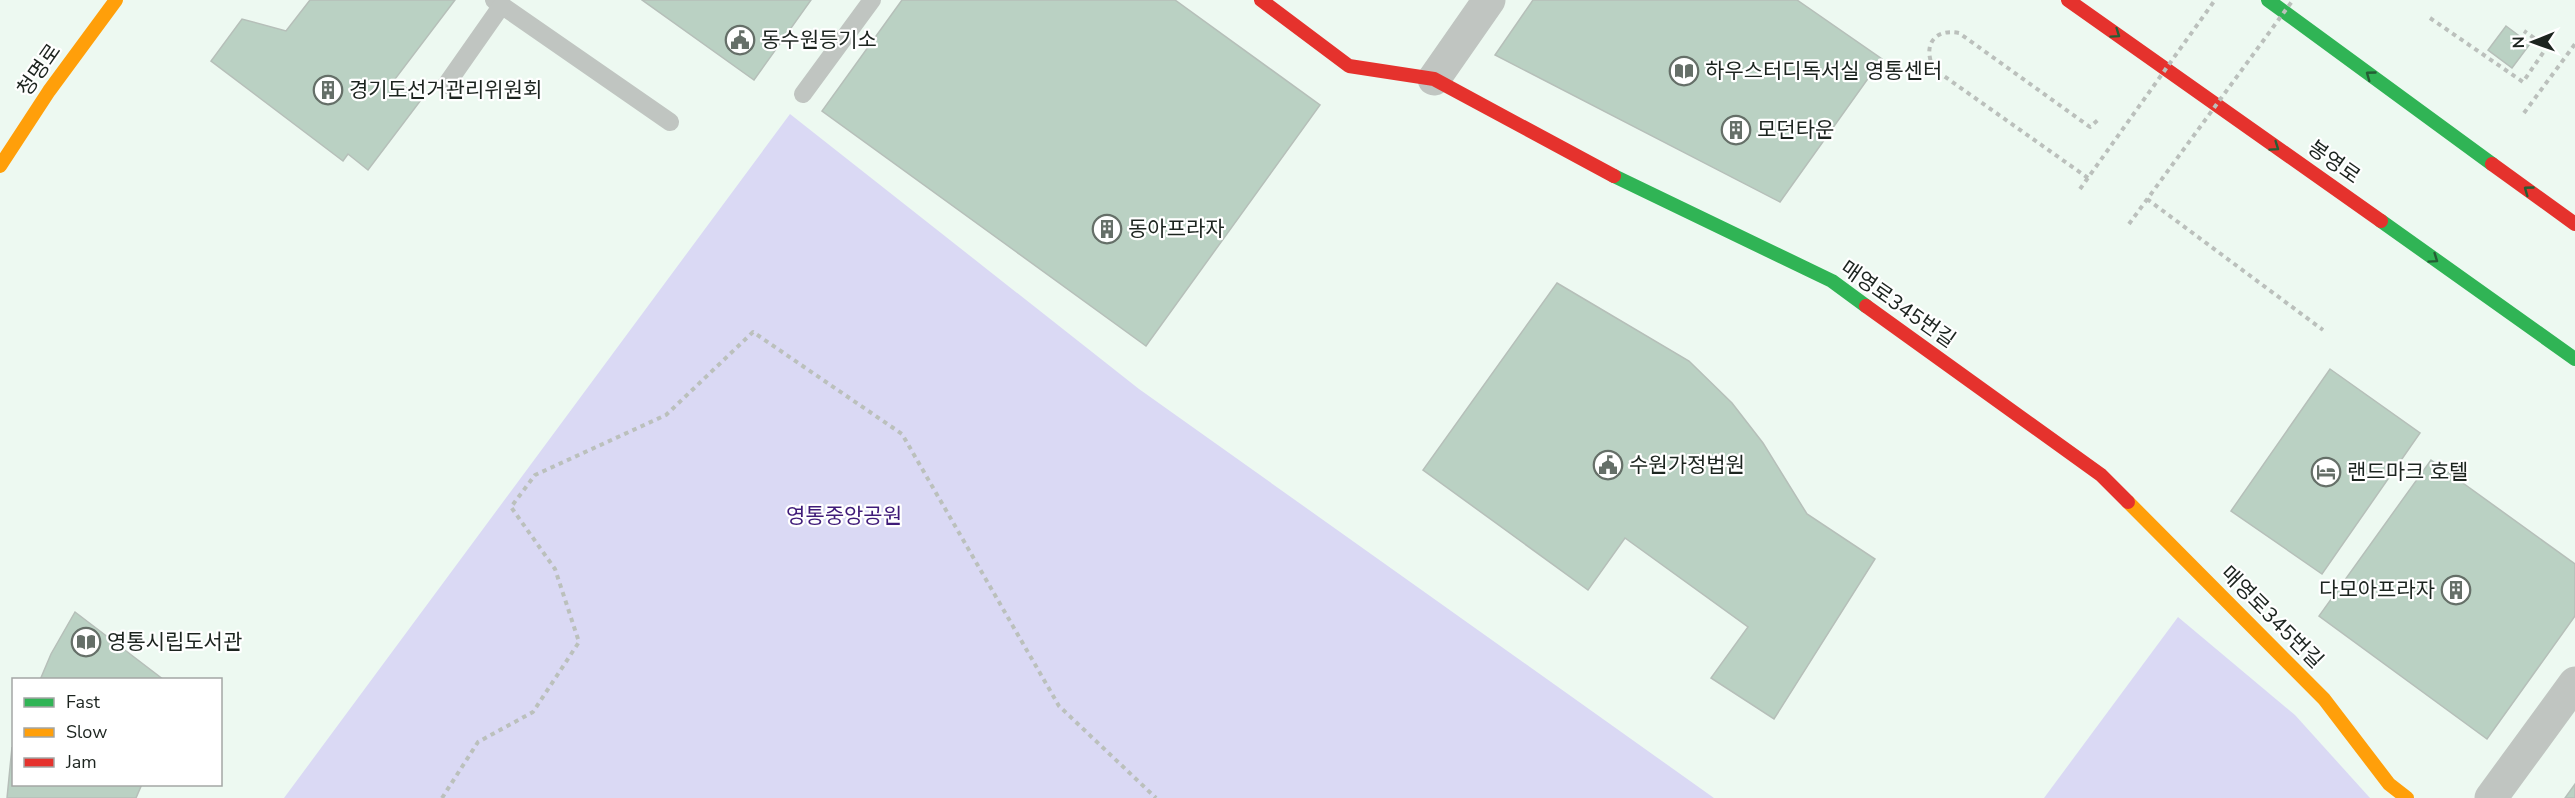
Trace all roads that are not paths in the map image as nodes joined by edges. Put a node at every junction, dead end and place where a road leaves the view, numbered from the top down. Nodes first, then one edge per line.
1 (116, 0) edge
2 (872, 0) edge
3 (1261, 0) edge
4 (1489, 0) edge
5 (2068, 0) edge
6 (2268, 0) edge
7 (498, 3) edge
8 (1434, 79) junction
9 (446, 85) dead end
10 (803, 94) dead end
11 (670, 122) dead end
12 (0, 166) edge
13 (2575, 224) edge
14 (2575, 359) edge
15 (2575, 683) edge
16 (2407, 798) edge
17 (2491, 798) edge

1 - 12 street, 청명로
2 - 10 lane
3 - 8 street, 매영로345번길
4 - 8 street
5 -> 14 street, 봉영로
13 -> 6 street
7 - 9 lane
7 - 11 lane
8 - 16 street, 매영로345번길
15 - 17 street

